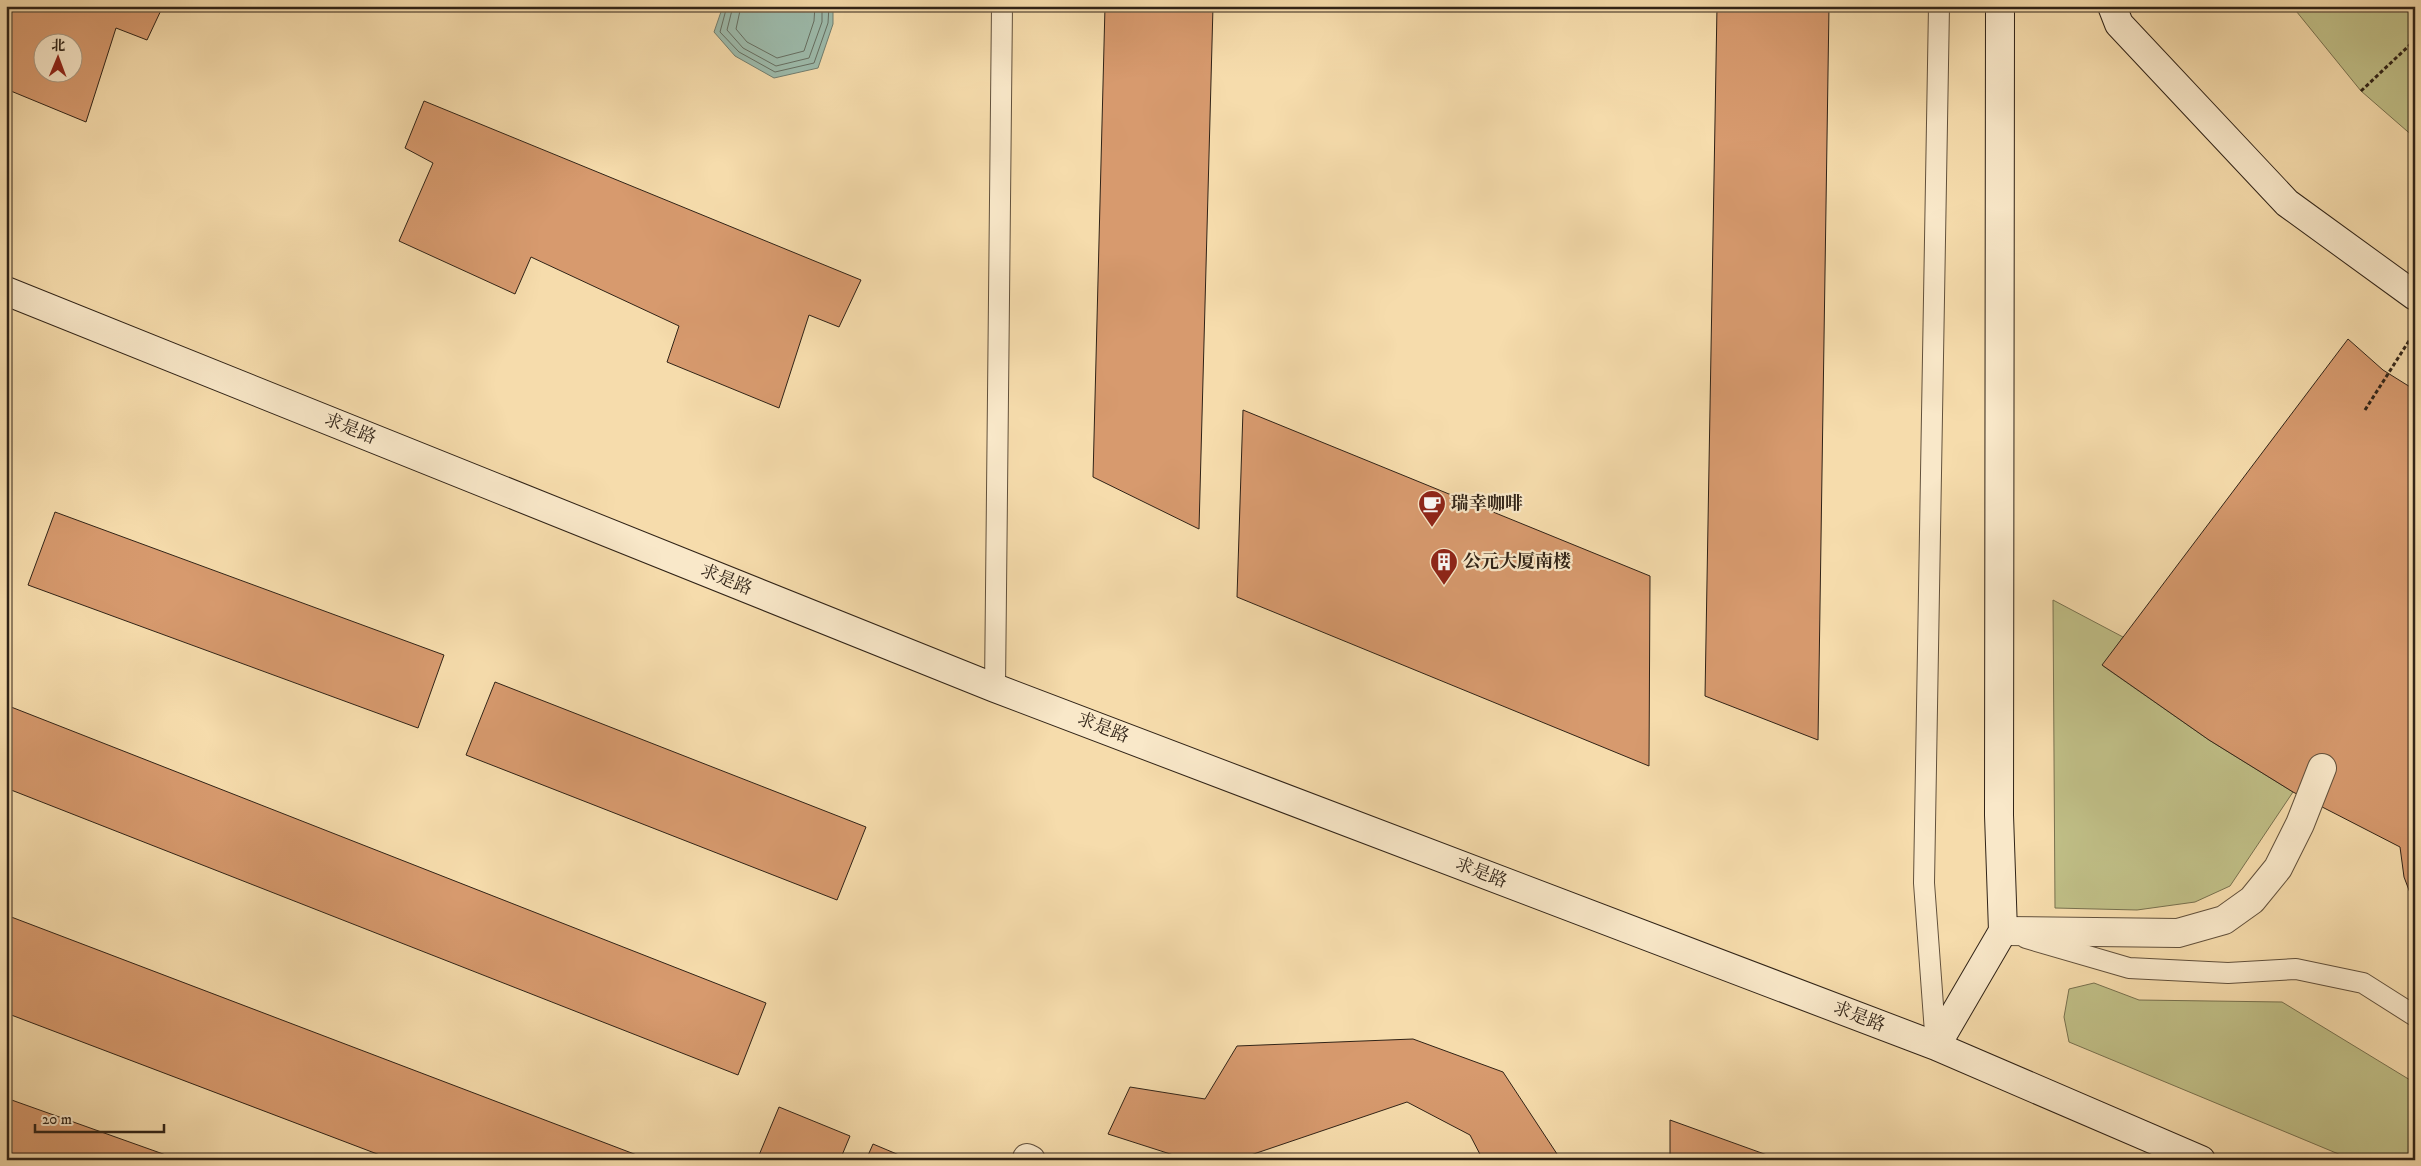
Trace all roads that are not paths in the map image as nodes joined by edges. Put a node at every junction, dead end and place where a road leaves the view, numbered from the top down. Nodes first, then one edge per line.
1 (1002, 6) edge
2 (1939, 6) edge
3 (2000, 6) edge
4 (2112, 6) edge
5 (6, 291) edge
6 (2415, 296) edge
7 (995, 688) junction
8 (2322, 768) dead end
9 (2003, 931) junction
10 (2415, 1016) edge
11 (1936, 1046) junction
12 (2201, 1160) edge

1 - 7 lane
2 - 11 lane
3 - 9 main road
4 - 6 main road
5 - 7 main road, 求是路
7 - 11 main road, 求是路
8 - 9 main road
9 - 10 lane
9 - 11 main road
11 - 12 main road, 求是路

